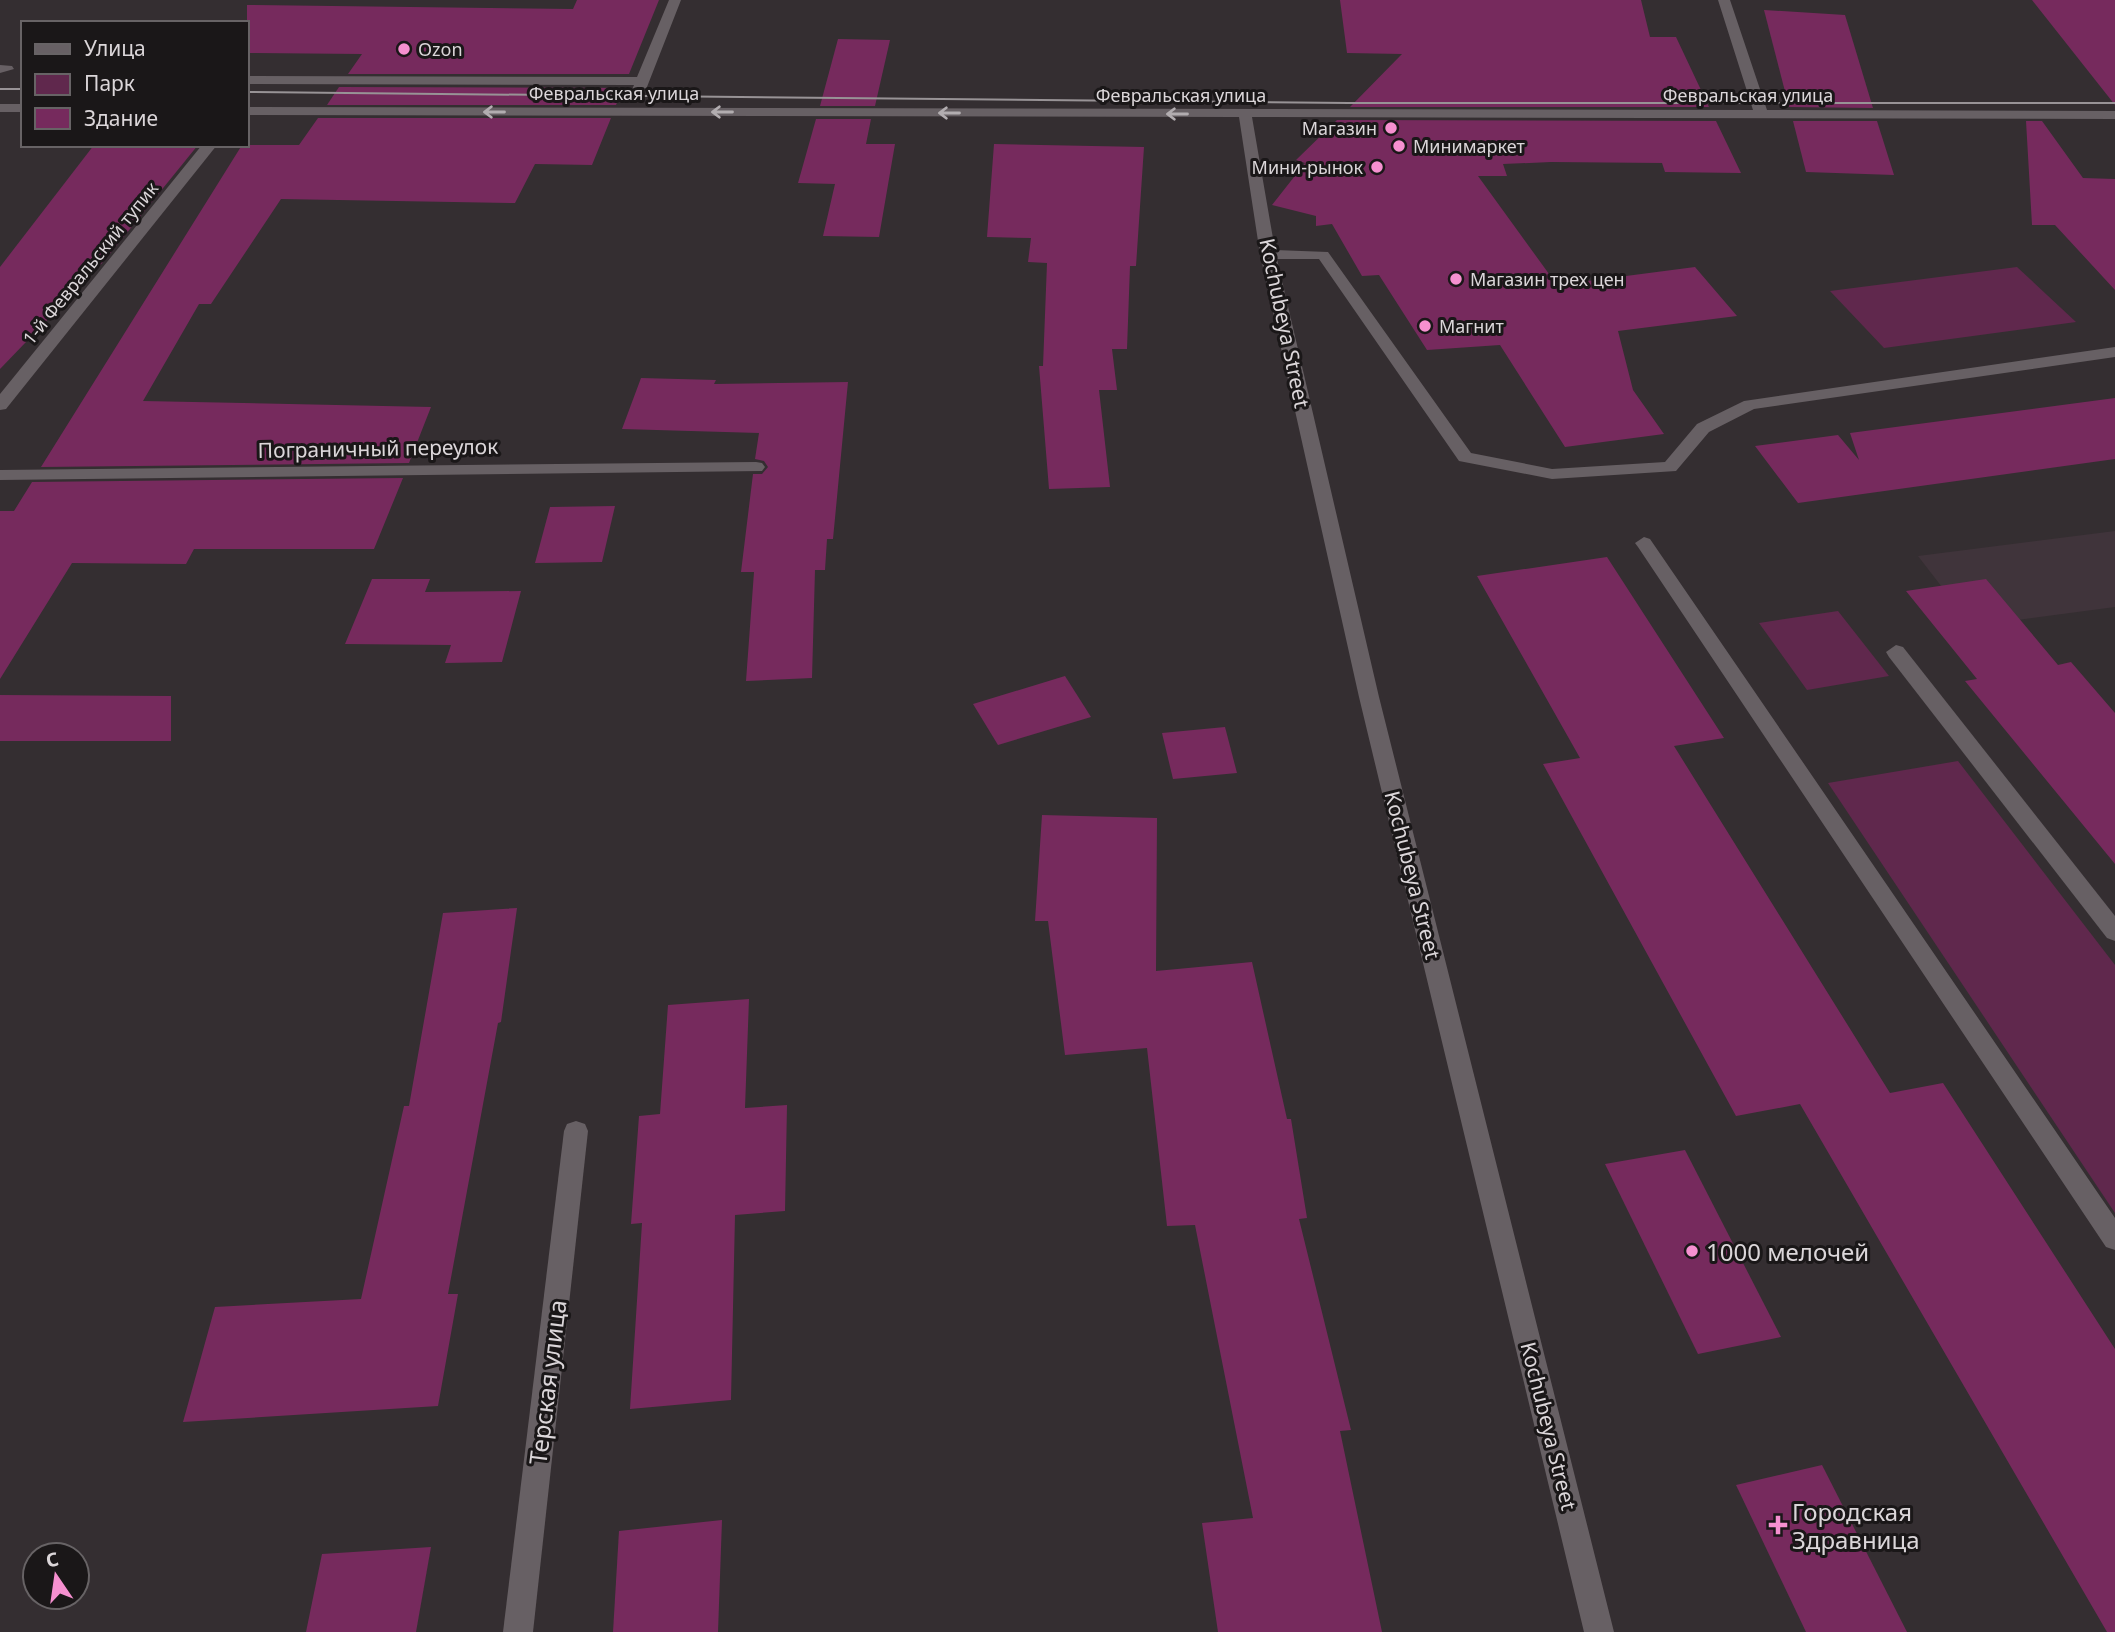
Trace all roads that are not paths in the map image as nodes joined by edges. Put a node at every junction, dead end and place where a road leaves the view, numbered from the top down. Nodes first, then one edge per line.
1 (675, 0) edge
2 (1724, 0) edge
3 (248, 80) edge
4 (642, 81) junction
5 (0, 108) edge
6 (21, 108) edge
7 (248, 111) edge
8 (632, 112) junction
9 (1245, 114) junction
10 (1761, 114) junction
11 (2115, 115) edge
12 (208, 147) edge
13 (1268, 254) junction
14 (2115, 352) edge
15 (0, 405) edge
16 (756, 467) dead end
17 (0, 475) edge
18 (1644, 543) dead end
19 (1896, 652) dead end
20 (2115, 932) edge
21 (576, 1131) dead end
22 (2115, 1239) edge
23 (518, 1632) edge
24 (1599, 1632) edge

1 - 4 street
2 - 10 street
3 - 4 street
4 - 8 street
5 - 6 street
8 -> 7 street, Февральская улица
9 -> 8 street, Февральская улица
9 - 10 street, Февральская улица
9 - 13 street, Kochubeya Street
10 - 11 street, Февральская улица
12 - 15 street, 1-й Февральский тупик
13 - 14 street
13 - 24 street, Kochubeya Street
16 - 17 street, Пограничный переулок
18 - 22 street
19 - 20 street
21 - 23 street, Терская улица

